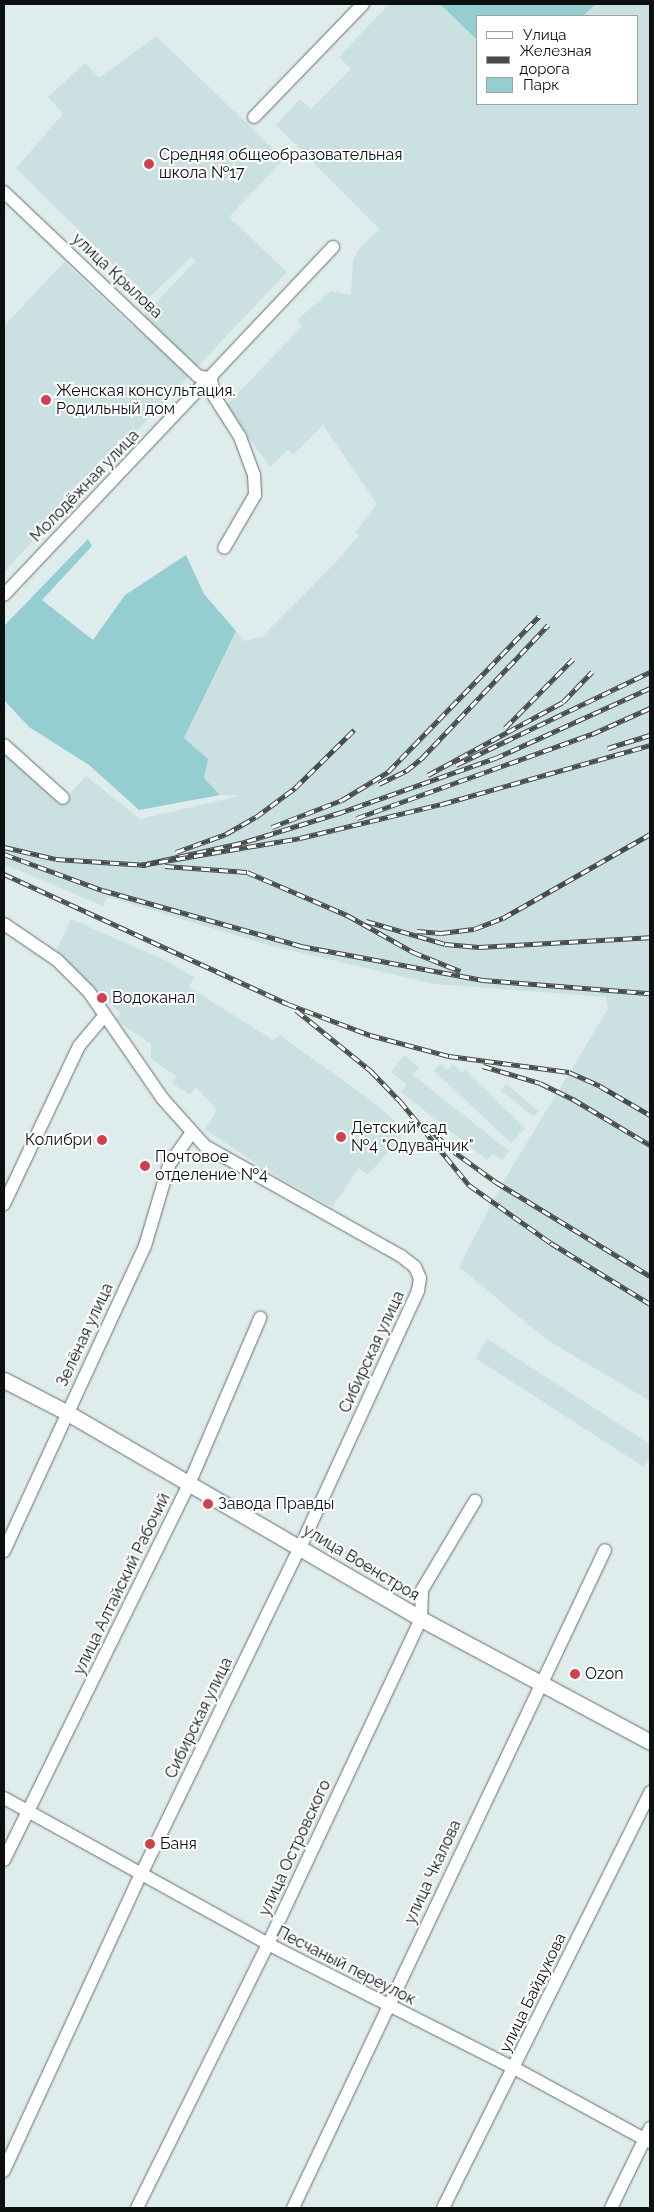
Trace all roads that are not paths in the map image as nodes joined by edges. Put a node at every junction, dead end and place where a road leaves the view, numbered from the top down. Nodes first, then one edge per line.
1 (363, 4) edge
2 (254, 116) dead end
3 (4, 192) edge
4 (333, 247) dead end
5 (210, 379) junction
6 (224, 548) dead end
7 (4, 595) edge
8 (4, 745) edge
9 (63, 798) dead end
10 (4, 924) edge
11 (104, 1016) junction
12 (191, 1134) junction
13 (4, 1204) edge
14 (260, 1318) dead end
15 (4, 1380) edge
16 (66, 1412) junction
17 (189, 1484) junction
18 (475, 1500) dead end
19 (300, 1547) junction
20 (4, 1550) edge
21 (604, 1550) dead end
22 (421, 1619) junction
23 (540, 1681) junction
24 (650, 1742) edge
25 (650, 1792) edge
26 (4, 1798) edge
27 (28, 1812) junction
28 (4, 1860) edge
29 (140, 1876) junction
30 (268, 1944) junction
31 (388, 2007) junction
32 (514, 2068) junction
33 (648, 2136) edge
34 (4, 2171) edge
35 (137, 2208) edge
36 (293, 2208) edge
37 (444, 2208) edge
38 (611, 2208) edge

1 - 2 street
3 - 5 street, улица Крылова
4 - 5 street, Молодёжная улица
5 - 6 street
5 - 7 street, Молодёжная улица
8 - 9 street
10 - 11 street
11 - 12 street
11 - 13 street
12 - 16 street, Зелёная улица
12 - 19 street, Сибирская улица
14 - 17 street, улица Алтайский Рабочий
15 - 16 street, улица Военстроя
16 - 17 street, улица Военстроя
16 - 20 street, Зелёная улица
17 - 19 street, улица Военстроя
17 - 27 street, улица Алтайский Рабочий
18 - 22 street, улица Островского
19 - 22 street, улица Военстроя
19 - 29 street, Сибирская улица
21 - 23 street, улица Чкалова
22 - 23 street, улица Военстроя
22 - 30 street, улица Островского
23 - 24 street, улица Военстроя
23 - 31 street, улица Чкалова
25 - 32 street, улица Байдукова
26 - 27 street, Песчаный переулок
27 - 28 street, улица Алтайский Рабочий
27 - 29 street, Песчаный переулок
29 - 30 street, Песчаный переулок
29 - 34 street, Сибирская улица
30 - 31 street, Песчаный переулок
30 - 35 street, улица Островского
31 - 32 street, Песчаный переулок
31 - 36 street, улица Чкалова
32 - 33 street, Песчаный переулок
32 - 37 street, улица Байдукова
33 - 38 street

